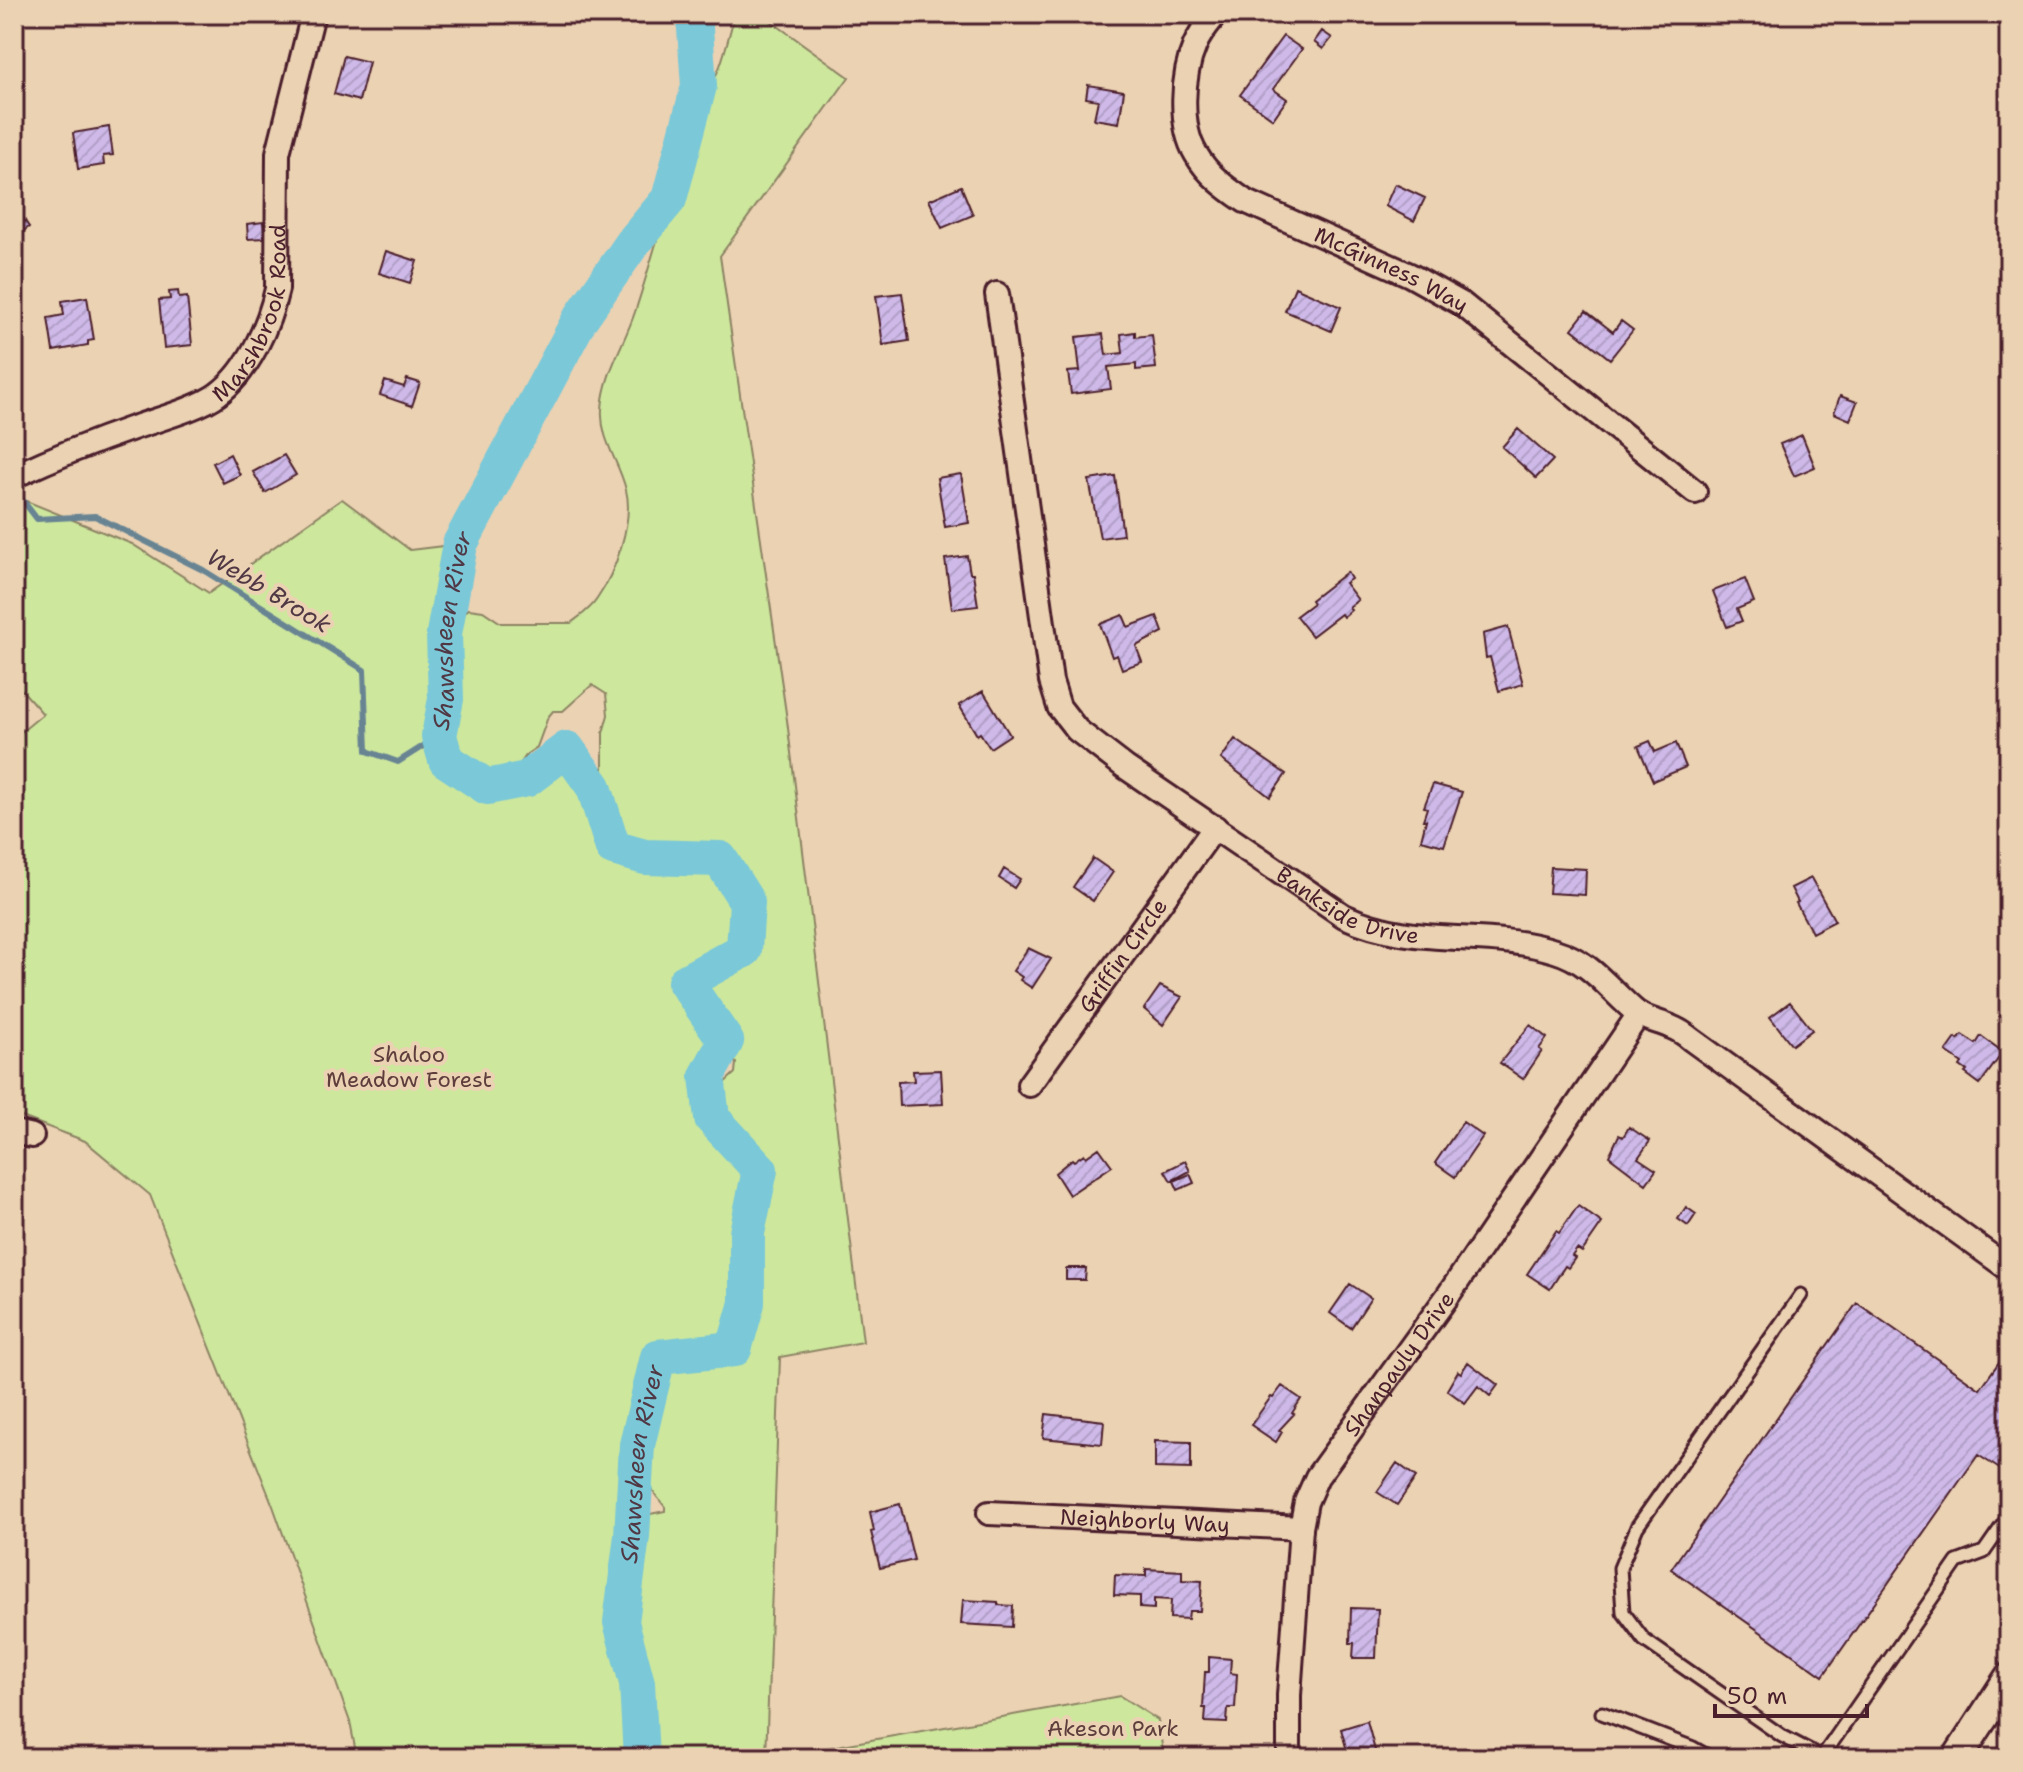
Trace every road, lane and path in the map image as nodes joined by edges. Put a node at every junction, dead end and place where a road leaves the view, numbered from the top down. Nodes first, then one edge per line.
1 (313, 14) edge
2 (1216, 14) edge
3 (997, 294) dead end
4 (14, 476) edge
5 (1695, 492) dead end
6 (1215, 827) junction
7 (1639, 1014) junction
8 (1029, 1085) dead end
9 (2009, 1269) edge
10 (1801, 1295) dead end
11 (989, 1513) dead end
12 (2009, 1516) edge
13 (1301, 1528) junction
14 (2009, 1678) edge
15 (1602, 1713) dead end
16 (1823, 1757) edge
17 (1289, 1758) edge
18 (1711, 1758) edge
19 (1957, 1758) edge

1 - 4 street, Marshbrook Road
2 - 5 street, McGinness Way
3 - 6 street, Bankside Drive
6 - 7 street, Bankside Drive
6 - 8 street, Griffin Circle
7 - 9 street, Bankside Drive
7 - 13 street, Shanpauly Drive
10 - 16 lane
11 - 13 street, Neighborly Way
12 - 16 lane
13 - 17 street, Shanpauly Drive
14 - 19 street
15 - 18 lane

